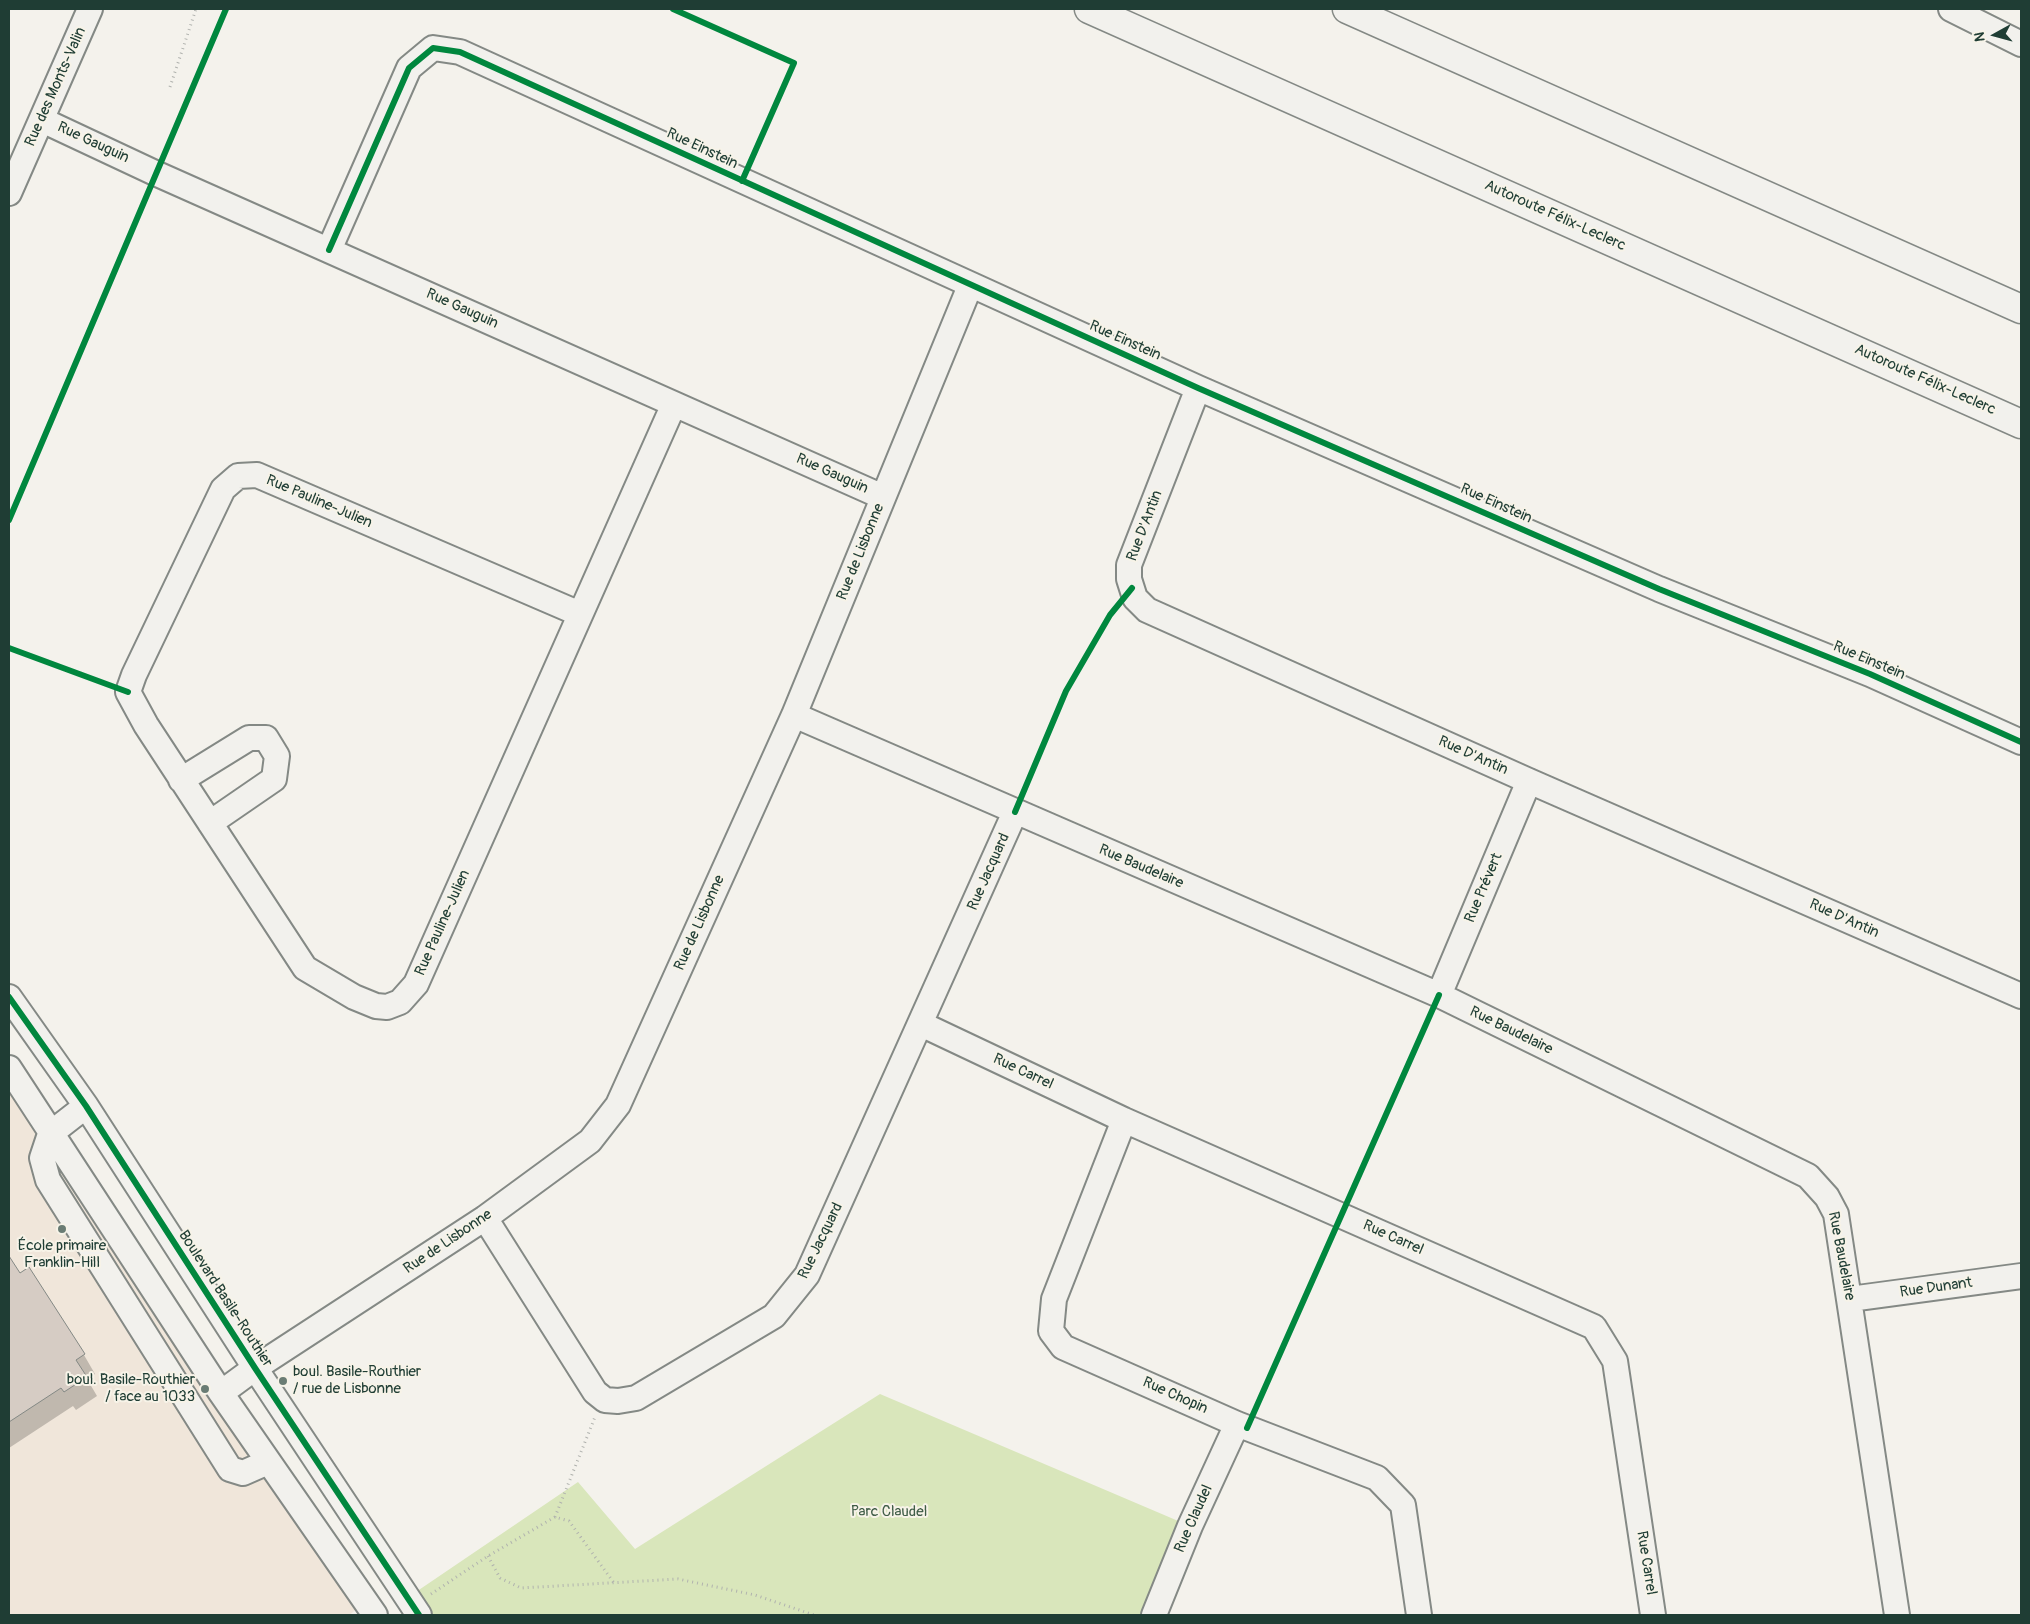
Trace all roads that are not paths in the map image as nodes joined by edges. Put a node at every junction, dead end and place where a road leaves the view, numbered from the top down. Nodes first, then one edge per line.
1 (90, 9) edge
2 (1088, 9) edge
3 (1347, 9) edge
4 (1952, 9) edge
5 (2021, 44) edge
6 (42, 120) junction
7 (9, 193) edge
8 (329, 250) junction
9 (970, 286) junction
10 (2021, 309) edge
11 (1198, 388) junction
12 (674, 404) junction
13 (2021, 424) edge
14 (884, 497) junction
15 (580, 614) junction
16 (794, 715) junction
17 (2021, 742) edge
18 (181, 780) junction
19 (1529, 781) junction
20 (1015, 812) junction
21 (210, 823) junction
22 (1439, 995) junction
23 (2021, 996) edge
24 (9, 997) edge
25 (922, 1024) junction
26 (9, 1068) edge
27 (86, 1106) junction
28 (1124, 1120) junction
29 (50, 1134) junction
30 (484, 1218) junction
31 (2021, 1276) edge
32 (1850, 1299) junction
33 (255, 1368) junction
34 (221, 1393) junction
35 (1237, 1424) junction
36 (268, 1462) junction
37 (413, 1606) edge
38 (375, 1615) edge
39 (1154, 1615) edge
40 (1419, 1615) edge
41 (1653, 1615) edge
42 (1897, 1615) edge

1 - 6 street, Rue des Monts-Valin
2 - 13 highway, Autoroute Félix-Leclerc
3 - 10 highway
4 - 5 street
6 - 7 street, Rue des Monts-Valin
6 - 8 street, Rue Gauguin
8 - 9 street, Rue Einstein
8 - 12 street, Rue Gauguin
9 - 11 street, Rue Einstein
9 - 14 street, Rue de Lisbonne
11 - 17 street, Rue Einstein
11 - 19 street, Rue D'Antin
12 - 14 street, Rue Gauguin
12 - 15 street, Rue Pauline-Julien
14 - 16 street, Rue de Lisbonne
15 - 18 street, Rue Pauline-Julien
15 - 21 street, Rue Pauline-Julien
16 - 20 street, Rue Baudelaire
16 - 30 street, Rue de Lisbonne
18 - 21 street, Rue Pauline-Julien
18 - 21 street
19 - 22 street, Rue Prévert
19 - 23 street, Rue D'Antin
20 - 22 street, Rue Baudelaire
20 - 25 street, Rue Jacquard
22 - 32 street, Rue Baudelaire
24 - 27 street, Boulevard Basile-Routhier
25 - 28 street, Rue Carrel
25 - 30 street, Rue Jacquard
26 - 29 street
27 - 29 street
27 - 33 street, Boulevard Basile-Routhier
28 - 35 street, Rue Chopin
28 - 41 street, Rue Carrel
29 - 34 street
29 - 36 street
30 - 33 street, Rue de Lisbonne
31 - 32 street, Rue Dunant
32 - 42 street, Rue Baudelaire
33 - 34 street, Rue de Lisbonne
33 - 37 street, Boulevard Basile-Routhier
34 - 36 street
35 - 39 street, Rue Claudel
35 - 40 street, Rue Chopin
36 - 38 street

